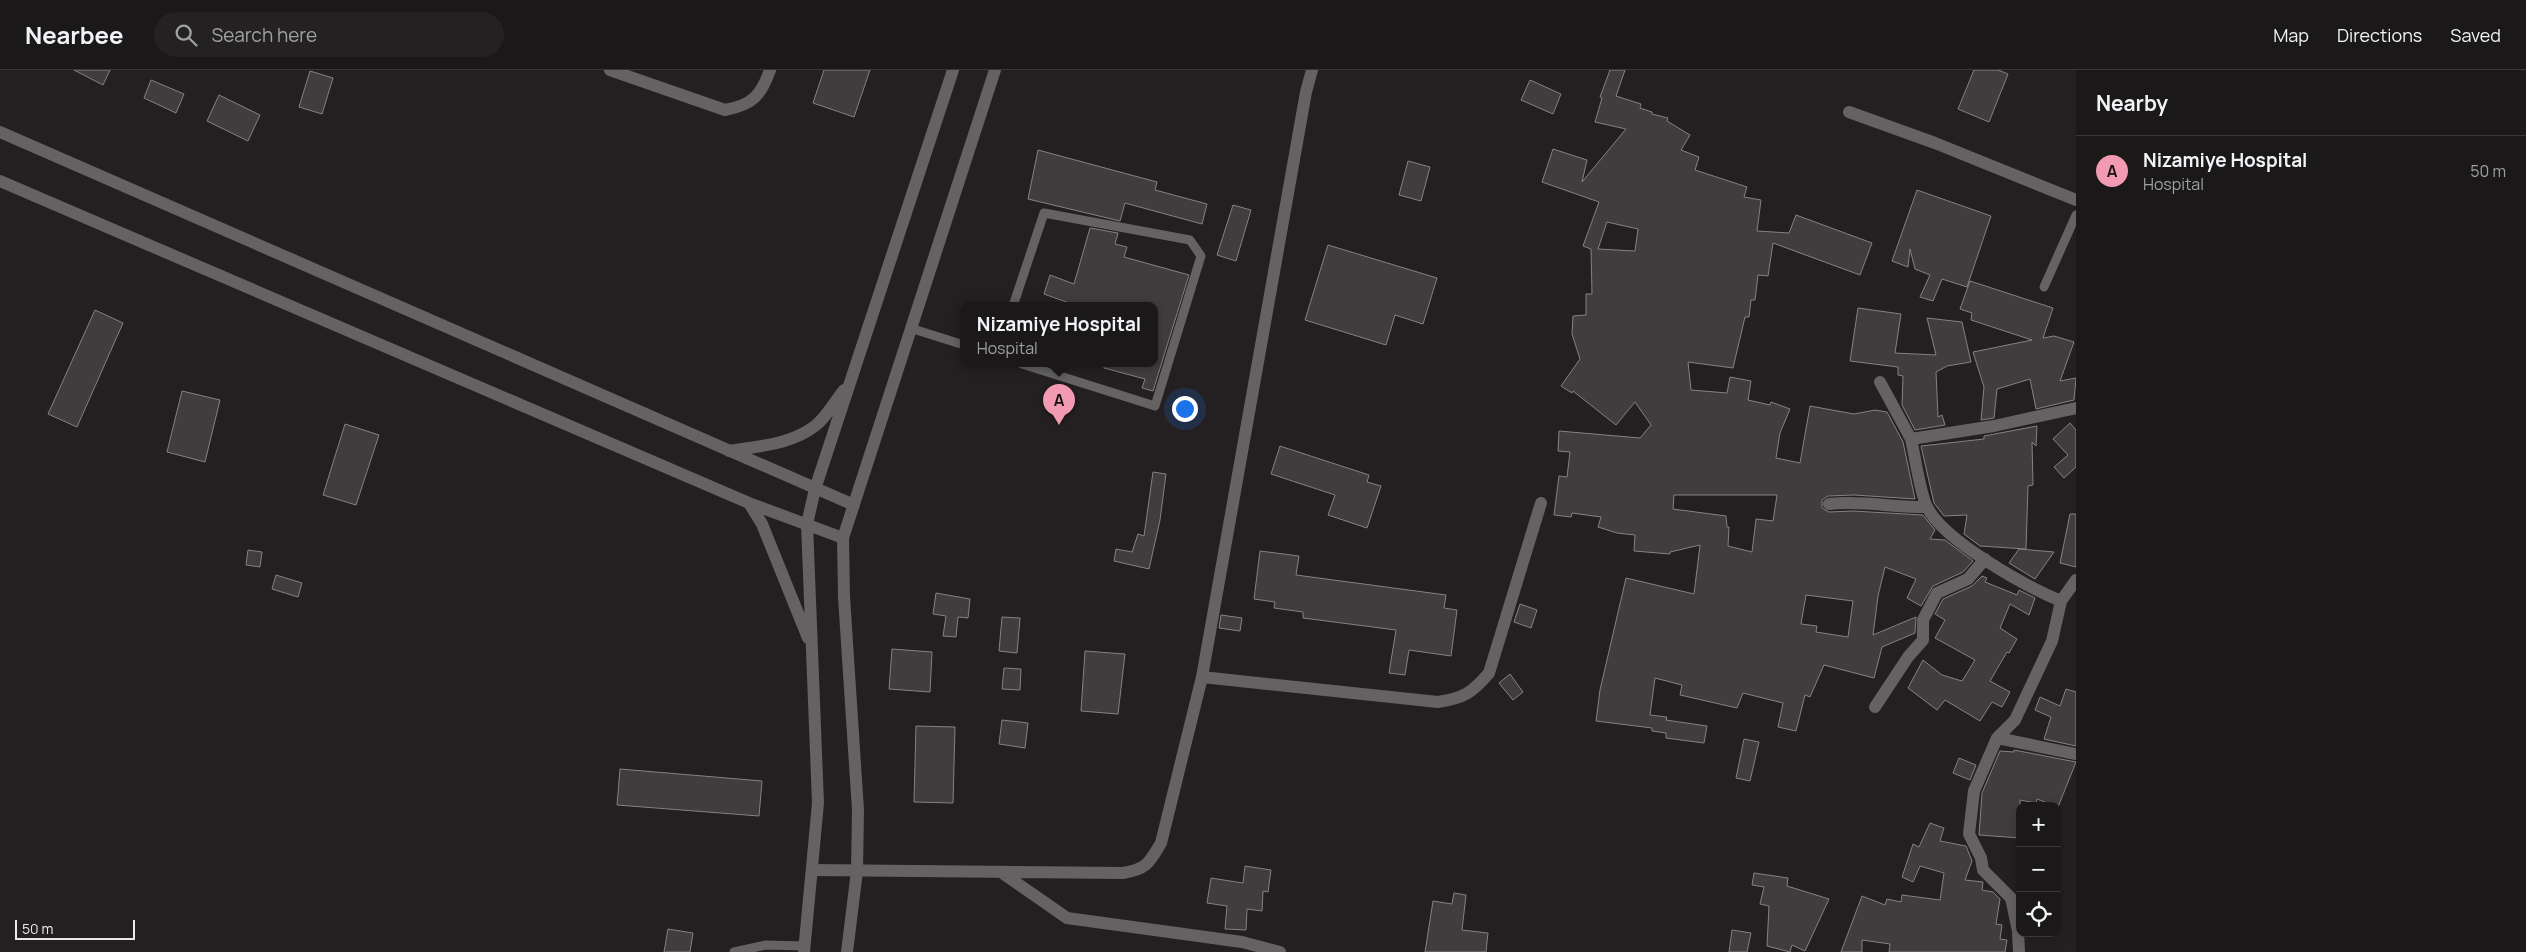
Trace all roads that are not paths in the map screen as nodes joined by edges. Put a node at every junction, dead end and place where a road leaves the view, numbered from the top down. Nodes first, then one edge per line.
1 (610, 70) edge
2 (770, 70) edge
3 (953, 70) edge
4 (995, 70) edge
5 (1312, 70) edge
6 (1849, 112) dead end
7 (0, 132) edge
8 (0, 181) edge
9 (2076, 200) edge
10 (2076, 215) edge
11 (2044, 287) dead end
12 (1015, 302) edge
13 (910, 328) junction
14 (960, 344) edge
15 (1032, 367) edge
16 (850, 382) junction
17 (1880, 382) dead end
18 (2076, 408) edge
19 (1911, 439) junction
20 (728, 451) junction
21 (815, 489) junction
22 (749, 503) junction
23 (1541, 503) dead end
24 (854, 504) junction
25 (1829, 504) dead end
26 (1927, 507) junction
27 (807, 524) junction
28 (843, 538) junction
29 (1985, 559) junction
30 (2076, 580) edge
31 (2061, 601) junction
32 (811, 647) junction
33 (1202, 677) junction
34 (1875, 707) dead end
35 (1997, 738) junction
36 (2076, 754) edge
37 (812, 870) junction
38 (856, 871) junction
39 (1001, 872) junction
40 (766, 949) edge
41 (804, 949) edge
42 (734, 952) edge
43 (848, 952) edge
44 (1280, 952) edge
45 (2019, 952) edge

1 - 2 street
3 - 16 street
4 - 13 street
5 - 33 street
6 - 9 street
7 - 20 street
8 - 22 street
10 - 11 lane
12 - 15 lane
13 - 14 lane
13 - 24 street
16 - 20 street
16 - 21 street
17 - 19 street
18 - 19 street
19 - 26 street
20 - 21 street
21 - 24 street
21 - 27 street
22 - 27 street
22 - 32 street
23 - 33 street
24 - 28 street
25 - 26 street
26 - 29 street
27 - 28 street
27 - 32 street
28 - 38 street
29 - 31 street
29 - 34 street
30 - 31 street
31 - 35 street
32 - 37 street
33 - 39 street
35 - 36 street
35 - 45 street
37 - 38 street
37 - 41 street
38 - 39 street
38 - 43 street
39 - 44 street
40 - 41 lane
40 - 42 lane

